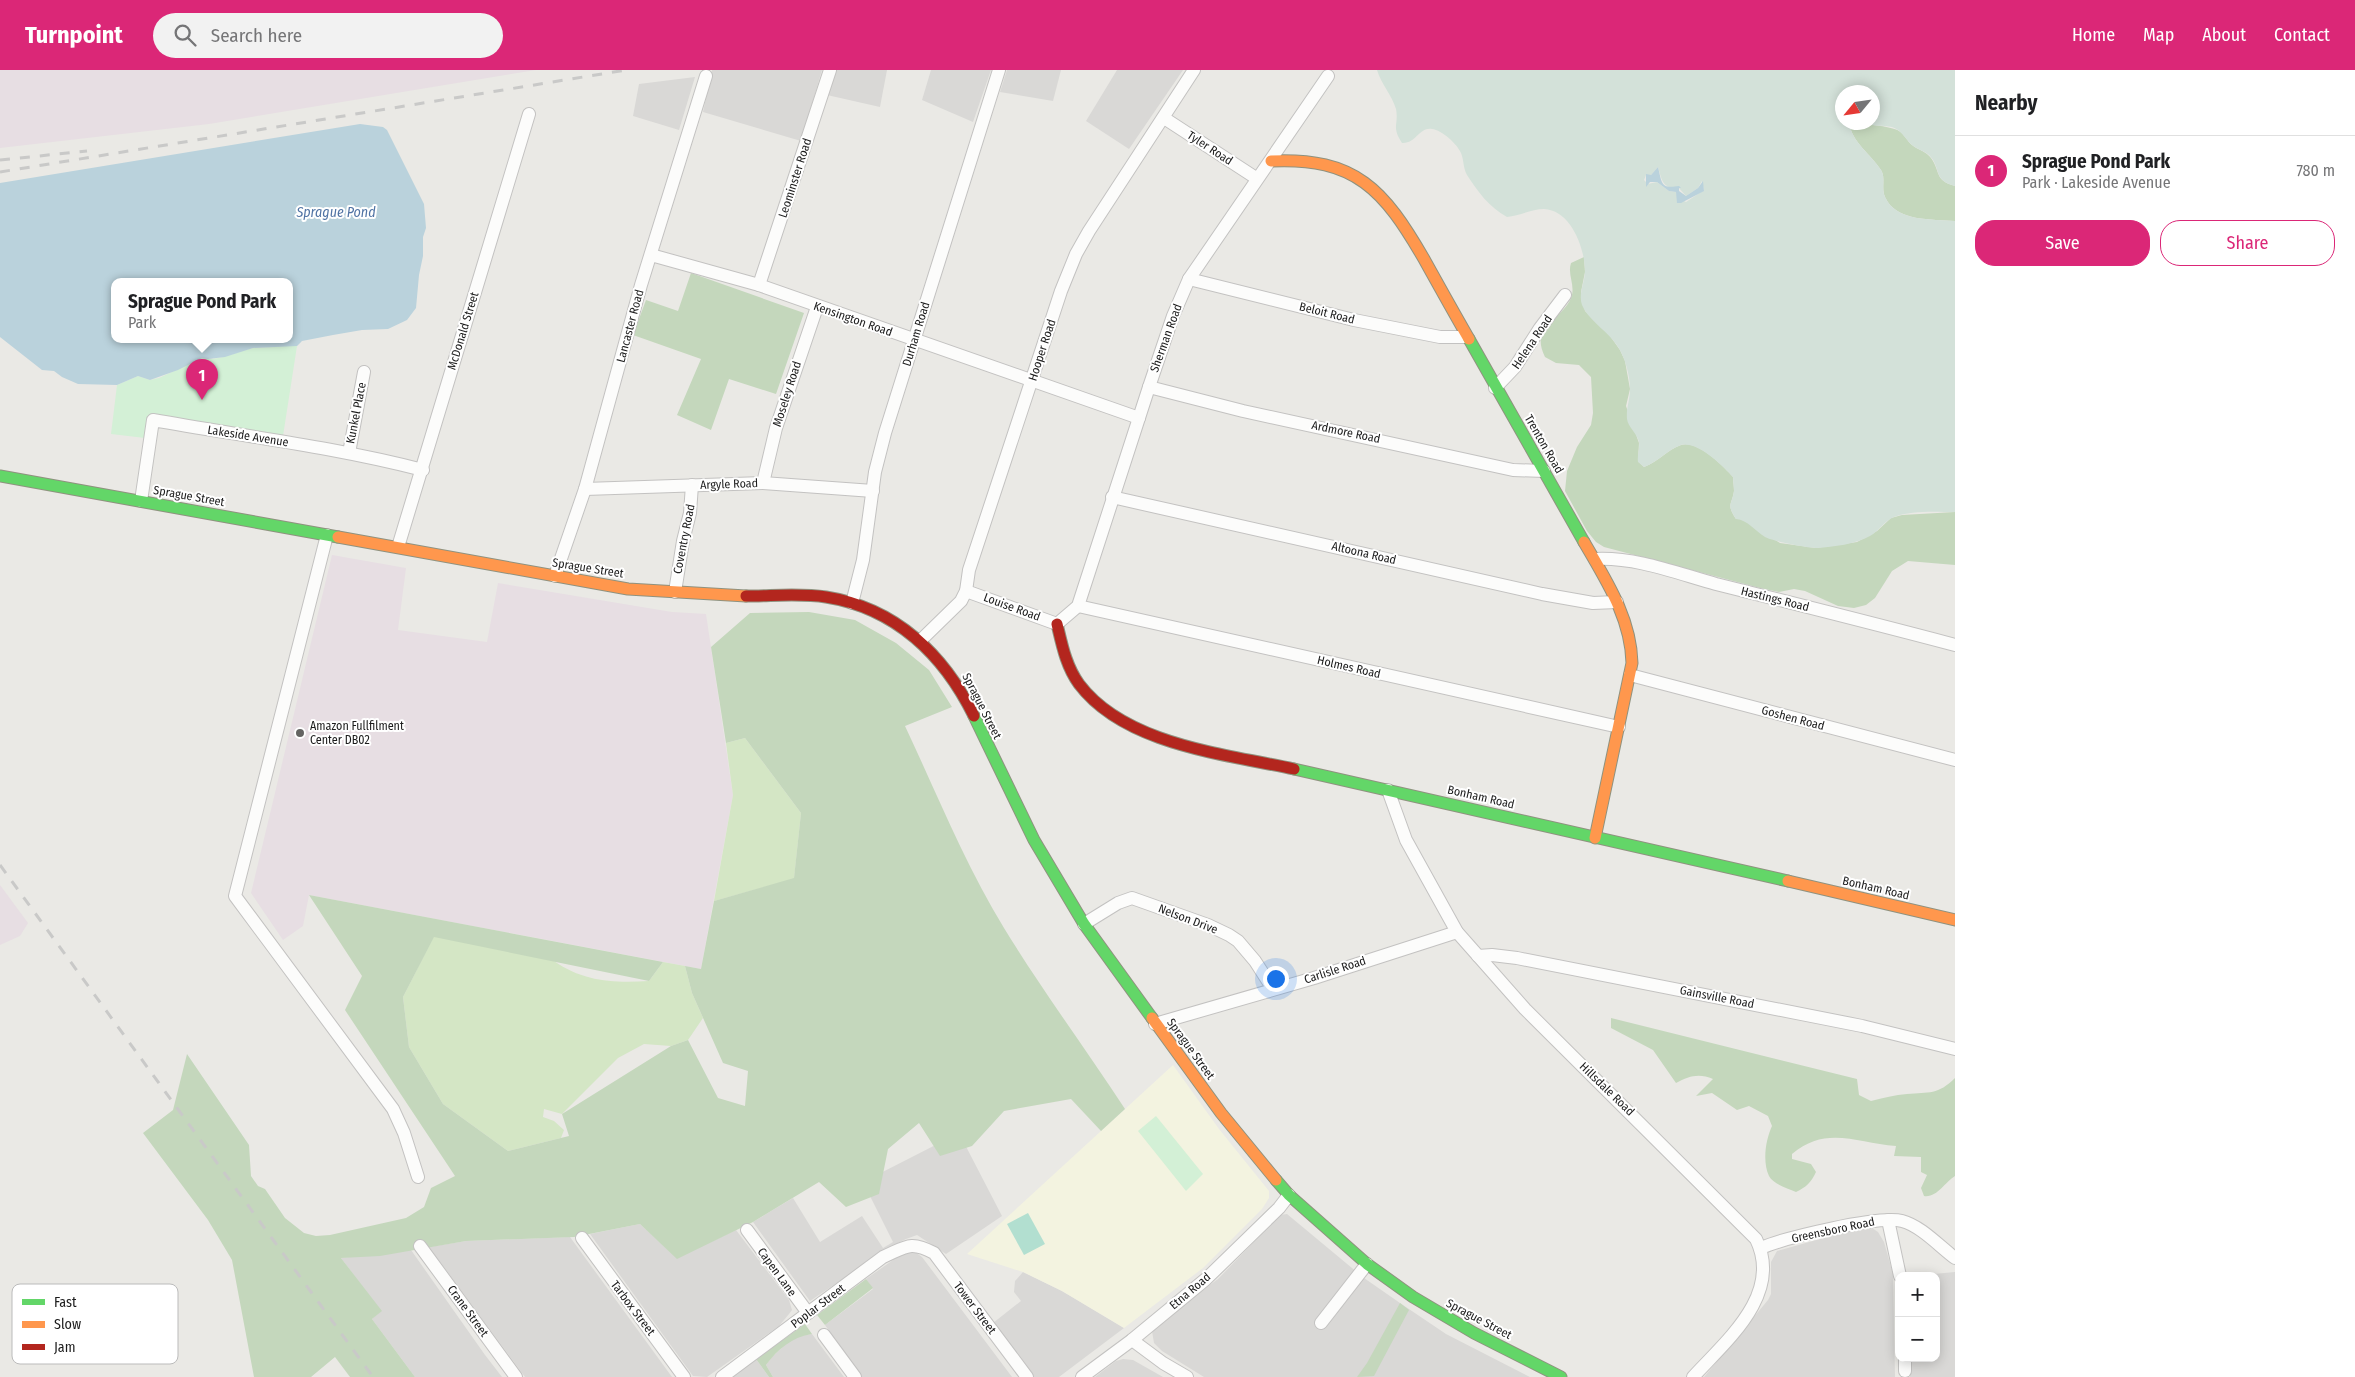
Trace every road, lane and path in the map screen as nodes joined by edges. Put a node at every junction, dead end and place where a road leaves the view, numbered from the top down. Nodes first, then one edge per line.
1 (830, 70) edge
2 (999, 70) edge
3 (1194, 70) edge
4 (706, 76) dead end
5 (1328, 76) dead end
6 (530, 114) dead end
7 (1164, 118) junction
8 (1271, 161) junction
9 (1256, 178) junction
10 (651, 255) junction
11 (1189, 279) junction
12 (759, 285) junction
13 (1566, 295) dead end
14 (817, 306) junction
15 (1466, 337) junction
16 (915, 339) junction
17 (364, 372) dead end
18 (1032, 380) junction
19 (1149, 387) junction
20 (1496, 388) junction
21 (1139, 418) junction
22 (349, 453) junction
23 (423, 470) junction
24 (1544, 471) junction
25 (0, 476) edge
26 (763, 483) junction
27 (692, 486) junction
28 (585, 489) junction
29 (873, 491) junction
30 (1112, 497) junction
31 (141, 501) junction
32 (327, 535) junction
33 (398, 547) junction
34 (1595, 559) junction
35 (554, 576) junction
36 (966, 591) junction
37 (675, 592) junction
38 (1617, 602) junction
39 (852, 603) junction
40 (1078, 606) junction
41 (1057, 624) junction
42 (921, 640) junction
43 (1955, 645) edge
44 (1630, 675) junction
45 (1619, 727) junction
46 (1955, 760) edge
47 (1388, 790) junction
48 (1594, 838) junction
49 (1955, 920) edge
50 (1084, 924) junction
51 (1456, 932) junction
52 (1478, 956) junction
53 (1272, 990) junction
54 (1155, 1024) junction
55 (1955, 1049) edge
56 (418, 1177) dead end
57 (1289, 1195) junction
58 (1888, 1220) junction
59 (747, 1230) dead end
60 (582, 1238) dead end
61 (919, 1245) joint
62 (420, 1246) dead end
63 (1761, 1248) junction
64 (1955, 1258) edge
65 (1367, 1264) junction
66 (1899, 1272) edge
67 (808, 1313) junction
68 (1322, 1323) dead end
69 (824, 1335) dead end
70 (1132, 1340) junction
71 (516, 1377) edge
72 (684, 1377) edge
73 (722, 1377) edge
74 (855, 1377) edge
75 (1027, 1377) edge
76 (1082, 1377) edge
77 (1187, 1377) edge
78 (1561, 1377) edge
79 (1693, 1377) edge

1 - 12 street, Leominster Road
2 - 16 street, Durham Road
3 - 7 street, Hooper Road
4 - 10 street, Lancaster Road
5 - 8 street, Sherman Road
6 - 23 street, McDonald Street
7 - 9 street, Tyler Road
7 - 18 street, Hooper Road
8 - 9 street, Sherman Road
8 - 15 main road, Trenton Road
9 - 11 street, Sherman Road
10 - 12 street, Kensington Road
10 - 28 street, Lancaster Road
11 - 15 street, Beloit Road
11 - 19 street, Sherman Road
12 - 14 street, Kensington Road
13 - 20 street, Helena Road
14 - 16 street, Kensington Road
14 - 26 street, Moseley Road
15 - 20 main road, Trenton Road
16 - 18 street, Kensington Road
16 - 29 street, Durham Road
17 - 22 street, Kunkel Place
18 - 21 street, Kensington Road
18 - 36 street, Hooper Road
19 - 21 street, Sherman Road
19 - 24 street, Ardmore Road
20 - 24 main road, Trenton Road
21 - 30 street, Sherman Road
22 - 23 street, Lakeside Avenue
22 - 31 street, Lakeside Avenue
23 - 33 street, McDonald Street
24 - 34 main road, Trenton Road
25 - 31 main road, Sprague Street
26 - 27 street, Argyle Road
26 - 29 street, Argyle Road
27 - 28 street, Argyle Road
27 - 37 street, Coventry Road
28 - 35 street, Lancaster Road
29 - 39 street, Durham Road
30 - 38 street, Altoona Road
30 - 40 street, Sherman Road
31 - 32 main road, Sprague Street
32 - 33 main road, Sprague Street
32 - 56 street
33 - 35 main road, Sprague Street
34 - 38 main road, Trenton Road
34 - 43 street, Hastings Road
35 - 37 main road, Sprague Street
36 - 41 street, Louise Road
36 - 42 street, Hooper Road
37 - 39 main road, Sprague Street
38 - 44 main road, Trenton Road
39 - 42 main road, Sprague Street
40 - 41 street
40 - 45 street, Holmes Road
41 - 47 main road, Bonham Road
42 - 50 main road, Sprague Street
44 - 45 main road, Trenton Road
44 - 46 street, Goshen Road
45 - 48 main road, Trenton Road
47 - 48 main road, Bonham Road
47 - 51 street, Hillsdale Road
48 - 49 main road, Bonham Road
50 - 53 street, Nelson Drive
50 - 54 main road, Sprague Street
51 - 52 street, Hillsdale Road
51 - 53 street, Carlisle Road
52 - 55 street, Gainsville Road
52 - 63 street, Hillsdale Road
53 - 54 street, Carlisle Road
54 - 57 main road, Sprague Street
57 - 65 main road, Sprague Street
57 - 70 street, Etna Road
58 - 63 street, Greensboro Road
58 - 64 street, Greensboro Road
58 - 66 street
59 - 67 street, Capen Lane
60 - 72 street, Tarbox Street
61 - 67 street, Poplar Street
61 - 75 street, Tower Street
62 - 71 street, Crane Street
63 - 79 street
65 - 68 street
65 - 78 main road, Sprague Street
67 - 73 street, Poplar Street
69 - 74 street
70 - 76 street, Etna Road
70 - 77 street

